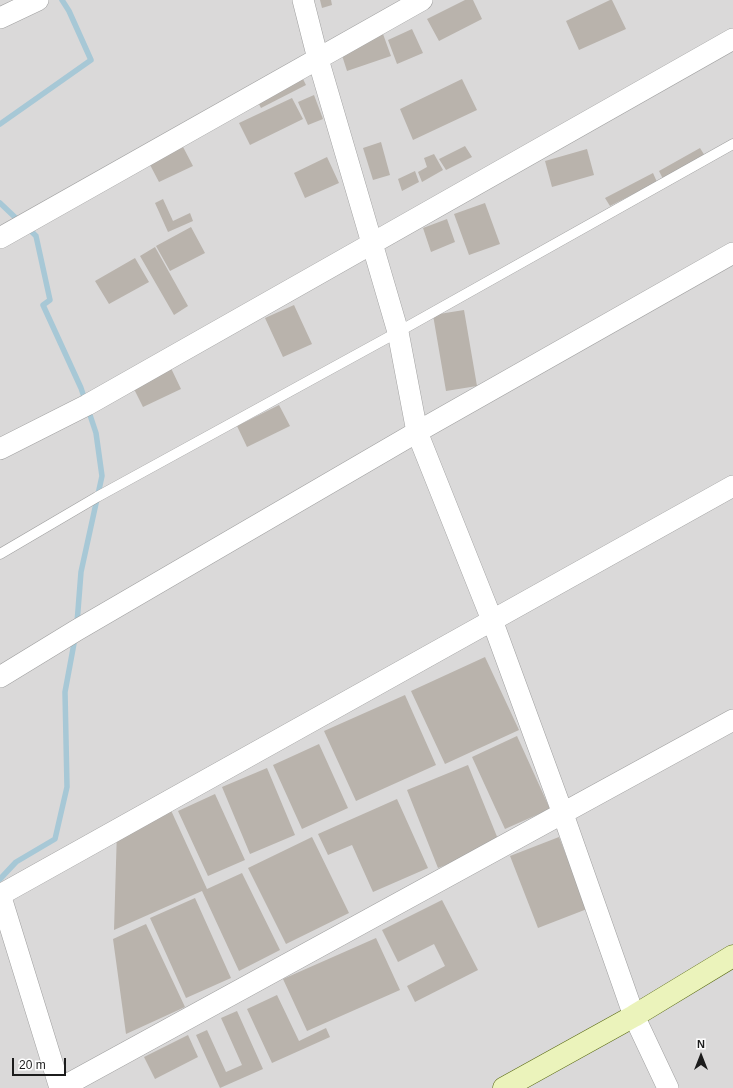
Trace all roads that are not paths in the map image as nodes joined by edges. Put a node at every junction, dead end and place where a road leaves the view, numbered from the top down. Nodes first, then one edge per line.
1 (38, 0) edge
2 (303, 0) edge
3 (422, 0) edge
4 (0, 18) edge
5 (733, 39) edge
6 (318, 59) junction
7 (733, 144) edge
8 (0, 238) edge
9 (372, 244) junction
10 (733, 254) edge
11 (398, 332) junction
12 (417, 432) junction
13 (0, 448) edge
14 (733, 486) edge
15 (0, 554) edge
16 (492, 620) junction
17 (0, 677) edge
18 (733, 720) edge
19 (563, 814) junction
20 (0, 895) edge
21 (733, 956) edge
22 (634, 1016) junction
23 (61, 1088) edge
24 (504, 1088) edge
25 (668, 1088) edge

1 - 4 street
2 - 6 street
3 - 6 street
5 - 9 street
6 - 8 street
6 - 9 street
7 - 11 lane
9 - 11 street
9 - 13 street
10 - 12 street
11 - 12 street
11 - 15 lane
12 - 16 street
12 - 17 street
14 - 16 street
16 - 19 street
16 - 20 street
18 - 19 street
19 - 22 street
19 - 23 street
20 - 23 street
21 - 22 street
22 - 24 street
22 - 25 street

